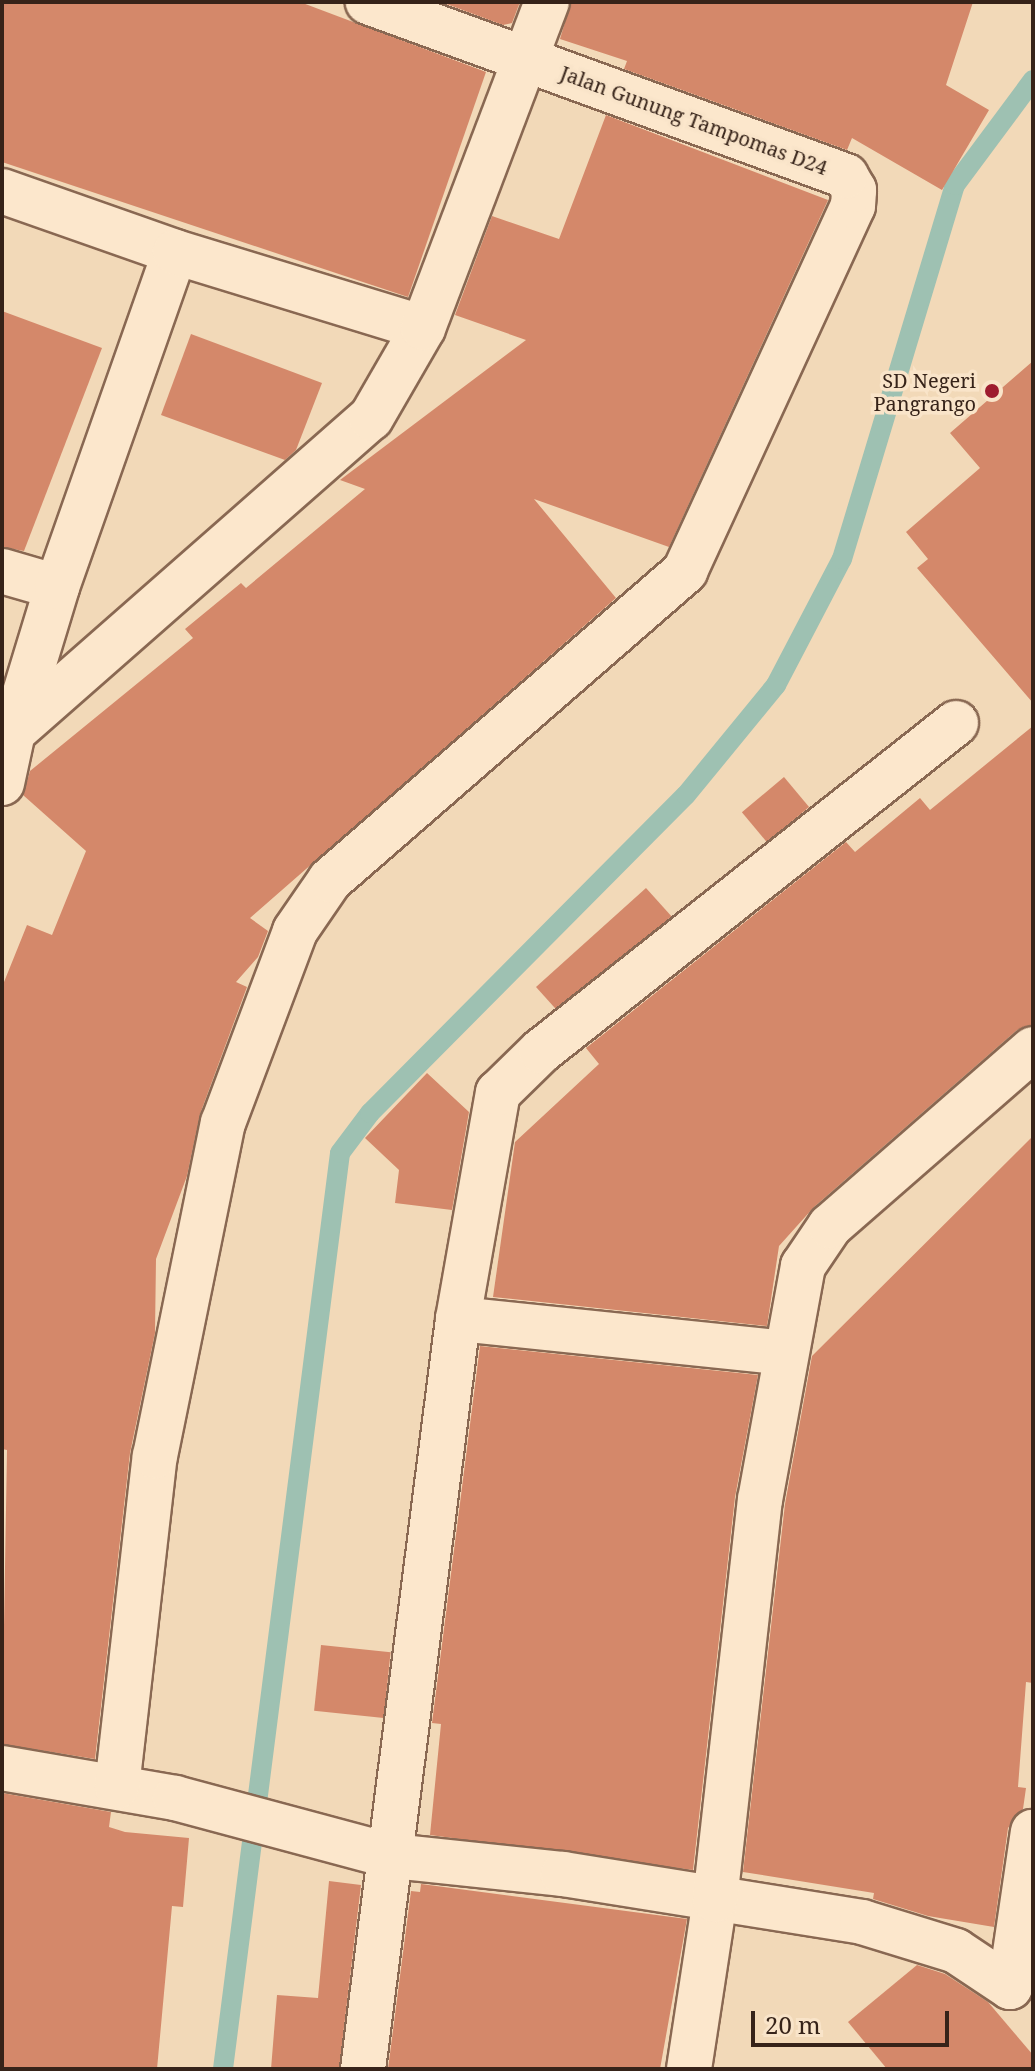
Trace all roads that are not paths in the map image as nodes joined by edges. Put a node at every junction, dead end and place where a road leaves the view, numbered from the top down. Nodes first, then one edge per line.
1 (368, 2) edge
2 (547, 2) edge
3 (527, 56) junction
4 (2, 191) edge
5 (175, 252) junction
6 (423, 328) junction
7 (2, 571) edge
8 (57, 587) junction
9 (956, 723) dead end
10 (13, 732) junction
11 (2, 783) edge
12 (1033, 1049) edge
13 (458, 1319) junction
14 (785, 1353) junction
15 (2, 1768) edge
16 (117, 1787) junction
17 (1033, 1832) edge
18 (392, 1856) junction
19 (715, 1900) junction
20 (1022, 2000) edge
21 (363, 2069) edge
22 (689, 2069) edge

1 - 3 street, Jalan Gunung Tampomas D24
2 - 3 street
3 - 6 street
3 - 16 street, Jalan Gunung Tampomas D24
4 - 5 street
5 - 6 street
5 - 8 street
6 - 10 street
7 - 8 street
8 - 10 street
9 - 13 street
10 - 11 street
12 - 14 street
13 - 14 street
13 - 18 street
14 - 19 street
15 - 16 street
16 - 18 street
17 - 20 street
18 - 19 street
18 - 21 street
19 - 20 street
19 - 22 street

